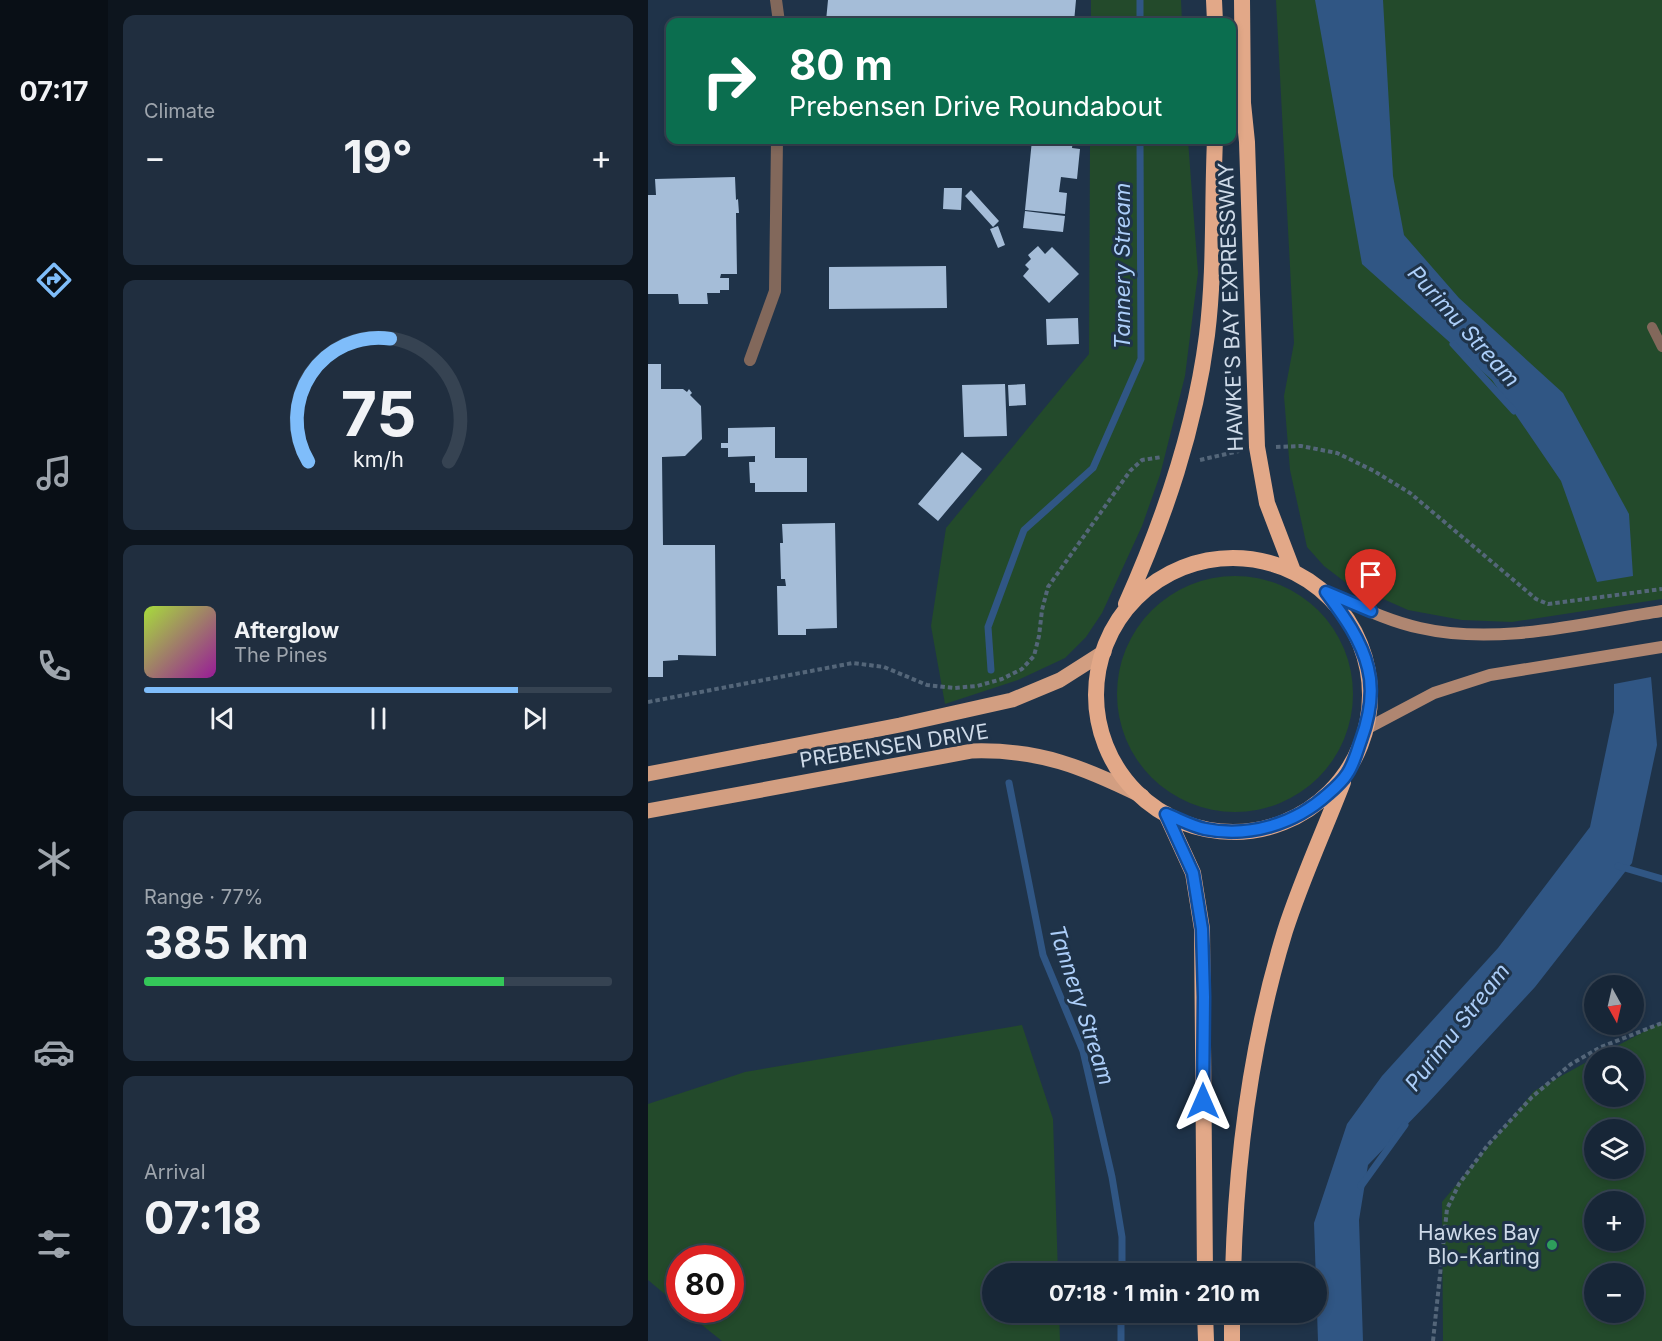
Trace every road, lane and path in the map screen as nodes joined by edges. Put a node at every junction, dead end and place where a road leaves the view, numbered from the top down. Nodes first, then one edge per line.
1 (776, 0) edge
2 (1214, 0) edge
3 (1242, 0) edge
4 (778, 18) edge
5 (1215, 18) edge
6 (777, 144) edge
7 (1215, 144) edge
8 (1652, 327) dead end
9 (1662, 347) edge
10 (750, 360) dead end
11 (1293, 571) junction
12 (1326, 592) junction
13 (1662, 611) edge
14 (1120, 616) junction
15 (1662, 647) edge
16 (1104, 652) junction
17 (1366, 729) junction
18 (648, 774) edge
19 (1346, 776) junction
20 (1142, 796) junction
21 (648, 811) edge
22 (1166, 814) junction
23 (1662, 1023) edge
24 (1205, 1263) edge
25 (1234, 1263) edge
26 (1205, 1323) edge
27 (1232, 1323) edge
28 (1206, 1341) edge
29 (1232, 1341) edge
30 (1433, 1341) edge

1 - 4 street
2 - 5 highway
3 - 11 highway, HAWKE'S BAY EXPRESSWAY
6 - 10 street
7 - 14 highway, HAWKE'S BAY EXPRESSWAY
8 - 9 lane
11 - 12 highway
11 - 14 highway
12 - 13 main road
12 - 17 highway
14 - 16 highway, HAWKE'S BAY EXPRESSWAY
15 - 17 main road
16 - 18 main road, PREBENSEN DRIVE
16 - 20 highway, HAWKE'S BAY EXPRESSWAY
17 - 19 highway
19 - 22 highway
19 - 25 highway
20 - 21 main road, PREBENSEN DRIVE
20 - 22 highway, HAWKE'S BAY EXPRESSWAY
22 - 24 highway
23 - 30 path
26 - 28 highway
27 - 29 highway

